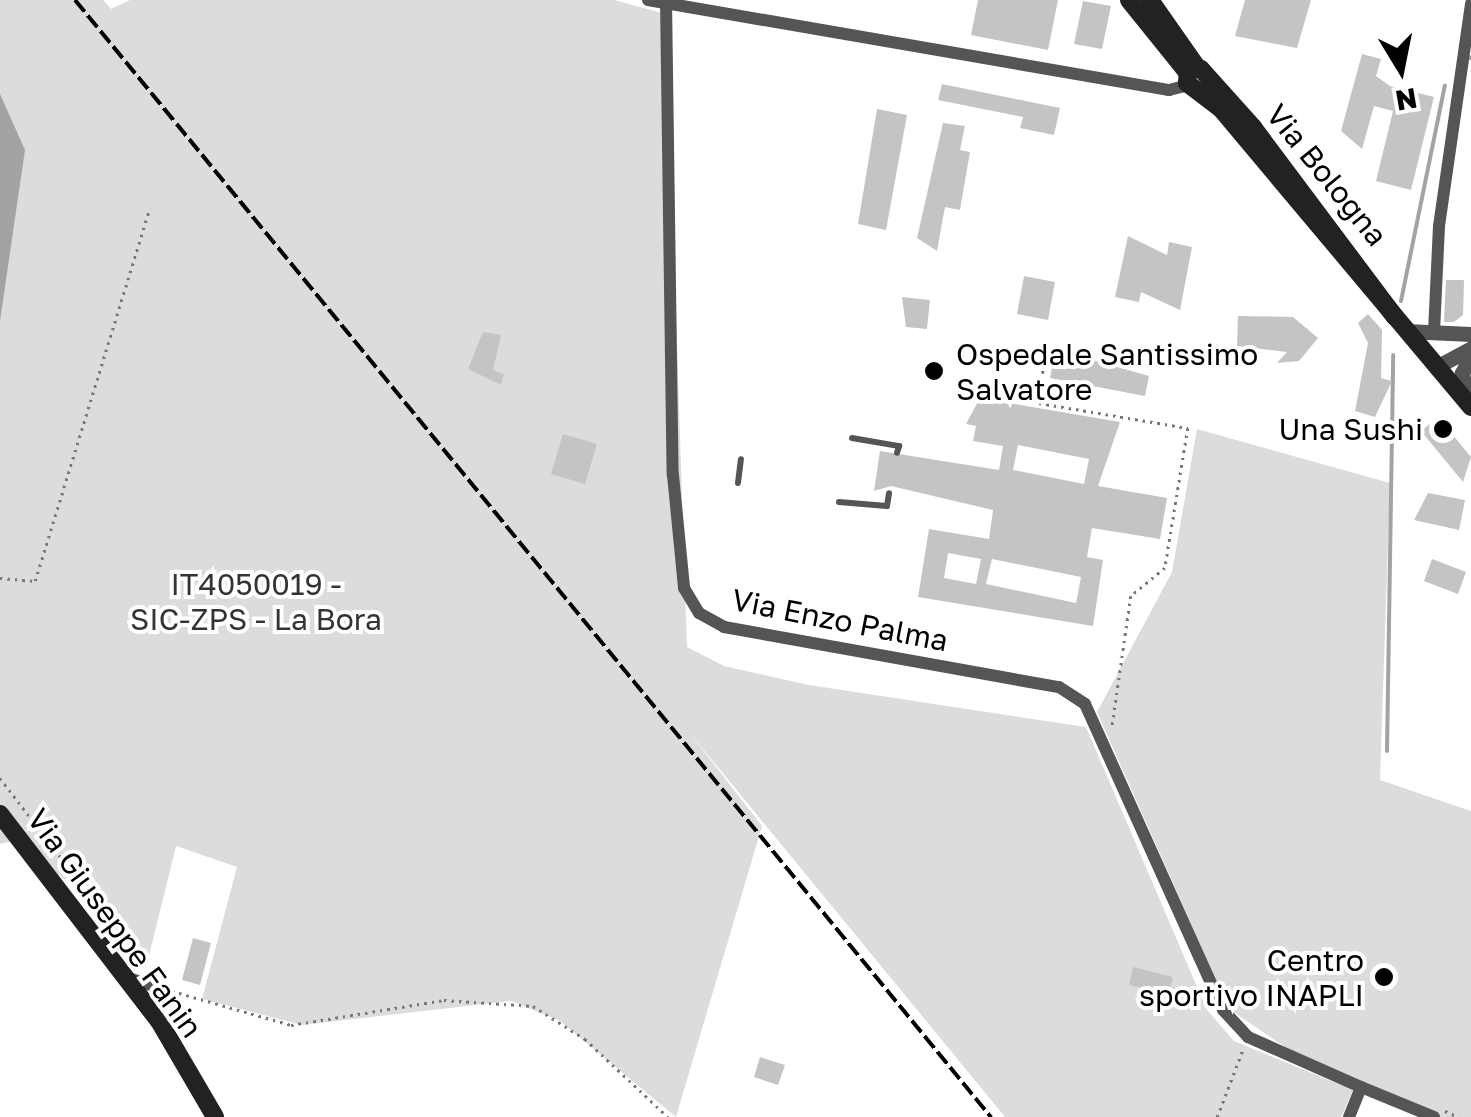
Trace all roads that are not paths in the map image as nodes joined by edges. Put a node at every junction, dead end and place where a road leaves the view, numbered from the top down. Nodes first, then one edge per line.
1 (648, 0) edge
2 (1129, 0) edge
3 (1150, 0) edge
4 (665, 1) edge
5 (1471, 4) edge
6 (1193, 77) junction
7 (1300, 186) junction
8 (1321, 232) junction
9 (1361, 260) junction
10 (1365, 284) junction
11 (1401, 324) junction
12 (1434, 332) junction
13 (1452, 333) junction
14 (1471, 334) edge
15 (1471, 351) edge
16 (1431, 362) junction
17 (1471, 407) edge
18 (852, 438) dead end
19 (897, 454) dead end
20 (741, 459) dead end
21 (738, 483) dead end
22 (889, 494) dead end
23 (839, 502) dead end
24 (0, 814) edge
25 (128, 978) junction
26 (160, 988) road end
27 (1362, 1087) junction
28 (215, 1117) edge
29 (1349, 1117) edge
30 (1434, 1117) edge

1 - 4 street
2 - 6 main road, Via Bologna
3 - 6 main road, Via Bologna
4 - 6 street
4 - 27 street, Via Enzo Palma
5 - 12 street
6 - 7 main road, Via Bologna
6 - 8 main road, Via Bologna
7 - 8 street
7 - 9 main road, Via Bologna
8 - 10 main road, Via Bologna
9 - 10 street
9 - 11 main road, Via Bologna
10 - 11 main road, Via Bologna
11 - 12 street
11 - 16 main road, Via Bologna
12 - 13 street
13 - 14 street
13 - 16 street
15 - 16 street
15 - 17 street
16 - 17 main road, Via Bologna
18 - 19 lane
20 - 21 lane
22 - 23 lane
24 - 25 main road, Via Giuseppe Fanin
25 - 26 street
25 - 28 main road, Via Giuseppe Fanin
27 - 29 street
27 - 30 street, Via Enzo Palma

